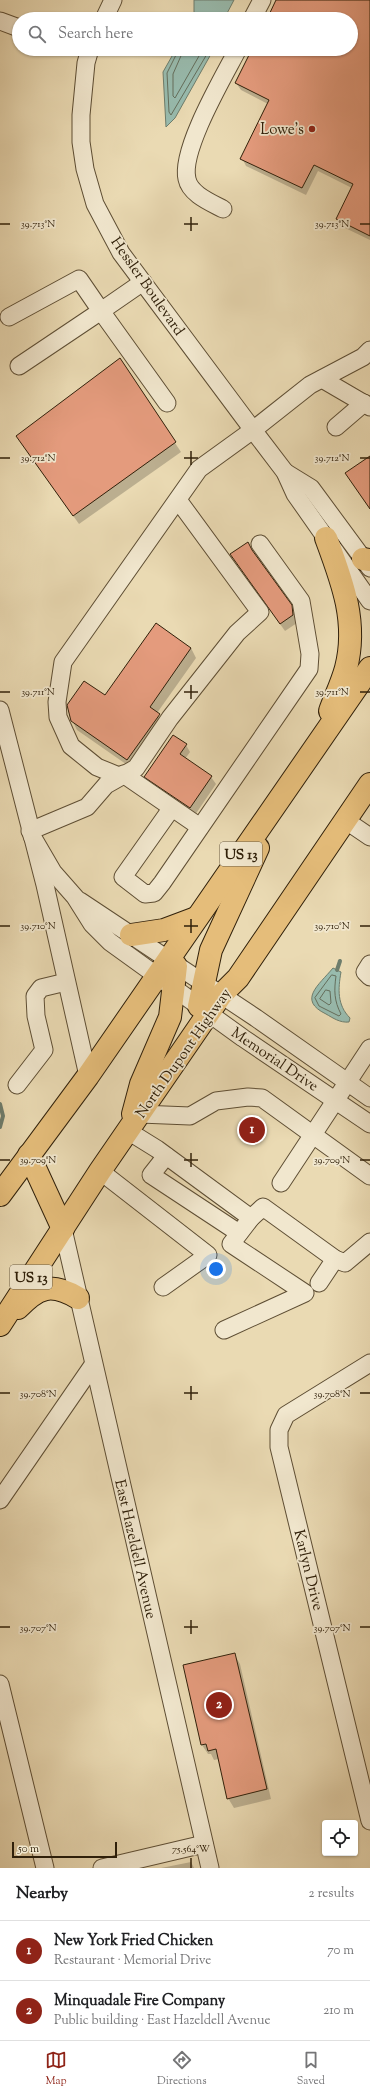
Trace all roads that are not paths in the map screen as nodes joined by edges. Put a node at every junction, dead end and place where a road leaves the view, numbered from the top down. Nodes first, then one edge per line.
1 (113, 0) edge
2 (262, 0) edge
3 (107, 12) edge
4 (256, 12) edge
5 (0, 21) edge
6 (12, 25) edge
7 (85, 56) edge
8 (235, 56) edge
9 (223, 209) dead end
10 (143, 282) junction
11 (101, 311) junction
12 (8, 317) dead end
13 (369, 352) edge
14 (19, 366) dead end
15 (322, 379) junction
16 (167, 403) dead end
17 (367, 405) edge
18 (336, 427) dead end
19 (252, 430) junction
20 (285, 472) junction
21 (178, 500) junction
22 (326, 538) junction
23 (260, 544) dead end
24 (368, 563) edge
25 (370, 601) edge
26 (370, 668) edge
27 (0, 710) edge
28 (315, 748) junction
29 (121, 775) junction
30 (370, 784) edge
31 (286, 789) junction
32 (171, 808) junction
33 (345, 820) junction
34 (200, 828) junction
35 (31, 833) junction
36 (370, 837) edge
37 (75, 897) junction
38 (196, 918) junction
39 (131, 935) junction
40 (370, 964) edge
41 (168, 972) junction
42 (370, 977) edge
43 (66, 982) junction
44 (203, 983) junction
45 (221, 995) junction
46 (204, 1010) junction
47 (370, 1048) edge
48 (88, 1076) junction
49 (348, 1083) junction
50 (17, 1085) dead end
51 (370, 1098) edge
52 (336, 1101) junction
53 (134, 1122) junction
54 (370, 1124) edge
55 (313, 1135) junction
56 (29, 1155) junction
57 (166, 1156) junction
58 (100, 1171) junction
59 (370, 1176) edge
60 (281, 1183) dead end
61 (0, 1195) edge
62 (251, 1218) junction
63 (63, 1229) junction
64 (240, 1233) junction
65 (370, 1242) edge
66 (335, 1259) junction
67 (319, 1283) dead end
68 (163, 1287) dead end
69 (78, 1298) junction
70 (0, 1325) edge
71 (224, 1330) dead end
72 (370, 1363) edge
73 (93, 1365) junction
74 (0, 1500) edge
75 (0, 1684) edge
76 (367, 1798) edge
77 (370, 1821) edge
78 (204, 1844) junction
79 (136, 1864) edge
80 (45, 1868) edge
81 (102, 1868) edge
82 (210, 1868) edge

1 - 3 street
2 - 4 street
5 - 6 street
7 - 10 street, Hessler Boulevard
8 - 9 street
10 - 11 street
10 - 19 street, Hessler Boulevard
11 - 12 street
11 - 14 street
11 - 16 street
13 - 15 street
15 - 17 street
15 - 19 street
17 - 18 street
19 - 20 street, Hessler Boulevard
19 - 21 street
20 - 22 street, Hessler Boulevard
20 - 24 street, Hessler Boulevard
21 - 29 street
21 - 29 street
22 - 25 street, Hessler Boulevard
22 - 28 highway
23 - 34 street
26 - 28 highway, US 13
27 - 35 street
28 - 31 highway, US 13
29 - 32 street
29 - 35 street
30 - 33 highway, North Dupont Highway / US 13
31 - 38 highway, US 13
31 - 44 highway
32 - 34 street
32 - 34 street
33 - 36 street
33 - 45 highway, North Dupont Highway / US 13
35 - 37 street, Memorial Drive
35 - 43 street
37 - 39 street, Memorial Drive
37 - 41 street, Memorial Drive
38 - 39 highway
38 - 41 highway, US 13
39 - 41 street, Memorial Drive
40 - 42 street
41 - 44 street, Memorial Drive
41 - 46 street, Memorial Drive
41 - 48 highway, US 13
41 - 53 highway
43 - 48 street
43 - 50 street
44 - 45 street, Memorial Drive
44 - 46 highway
45 - 46 highway, North Dupont Highway / US 13
45 - 49 street, Memorial Drive
46 - 52 street, Memorial Drive
46 - 53 highway, North Dupont Highway / US 13
47 - 49 street
48 - 56 highway, US 13
49 - 51 street, Memorial Drive
49 - 52 street
52 - 54 street, Memorial Drive
52 - 55 street
53 - 55 street
53 - 57 street
53 - 58 highway, North Dupont Highway / US 13
55 - 59 street
55 - 60 street
56 - 61 highway, US 13
56 - 63 highway
57 - 62 street
57 - 64 street
58 - 63 highway, North Dupont Highway / US 13
58 - 68 street
62 - 64 street
62 - 66 street
63 - 69 street, East Hazeldell Avenue
63 - 70 highway, North Dupont Highway / US 13
64 - 71 street
65 - 66 street
66 - 67 street
69 - 70 highway
69 - 73 street, East Hazeldell Avenue
72 - 76 street, Karlyn Drive
73 - 74 street
73 - 78 street, East Hazeldell Avenue
75 - 80 street
76 - 77 street, Karlyn Drive
78 - 79 street
78 - 82 street, East Hazeldell Avenue
79 - 81 street

